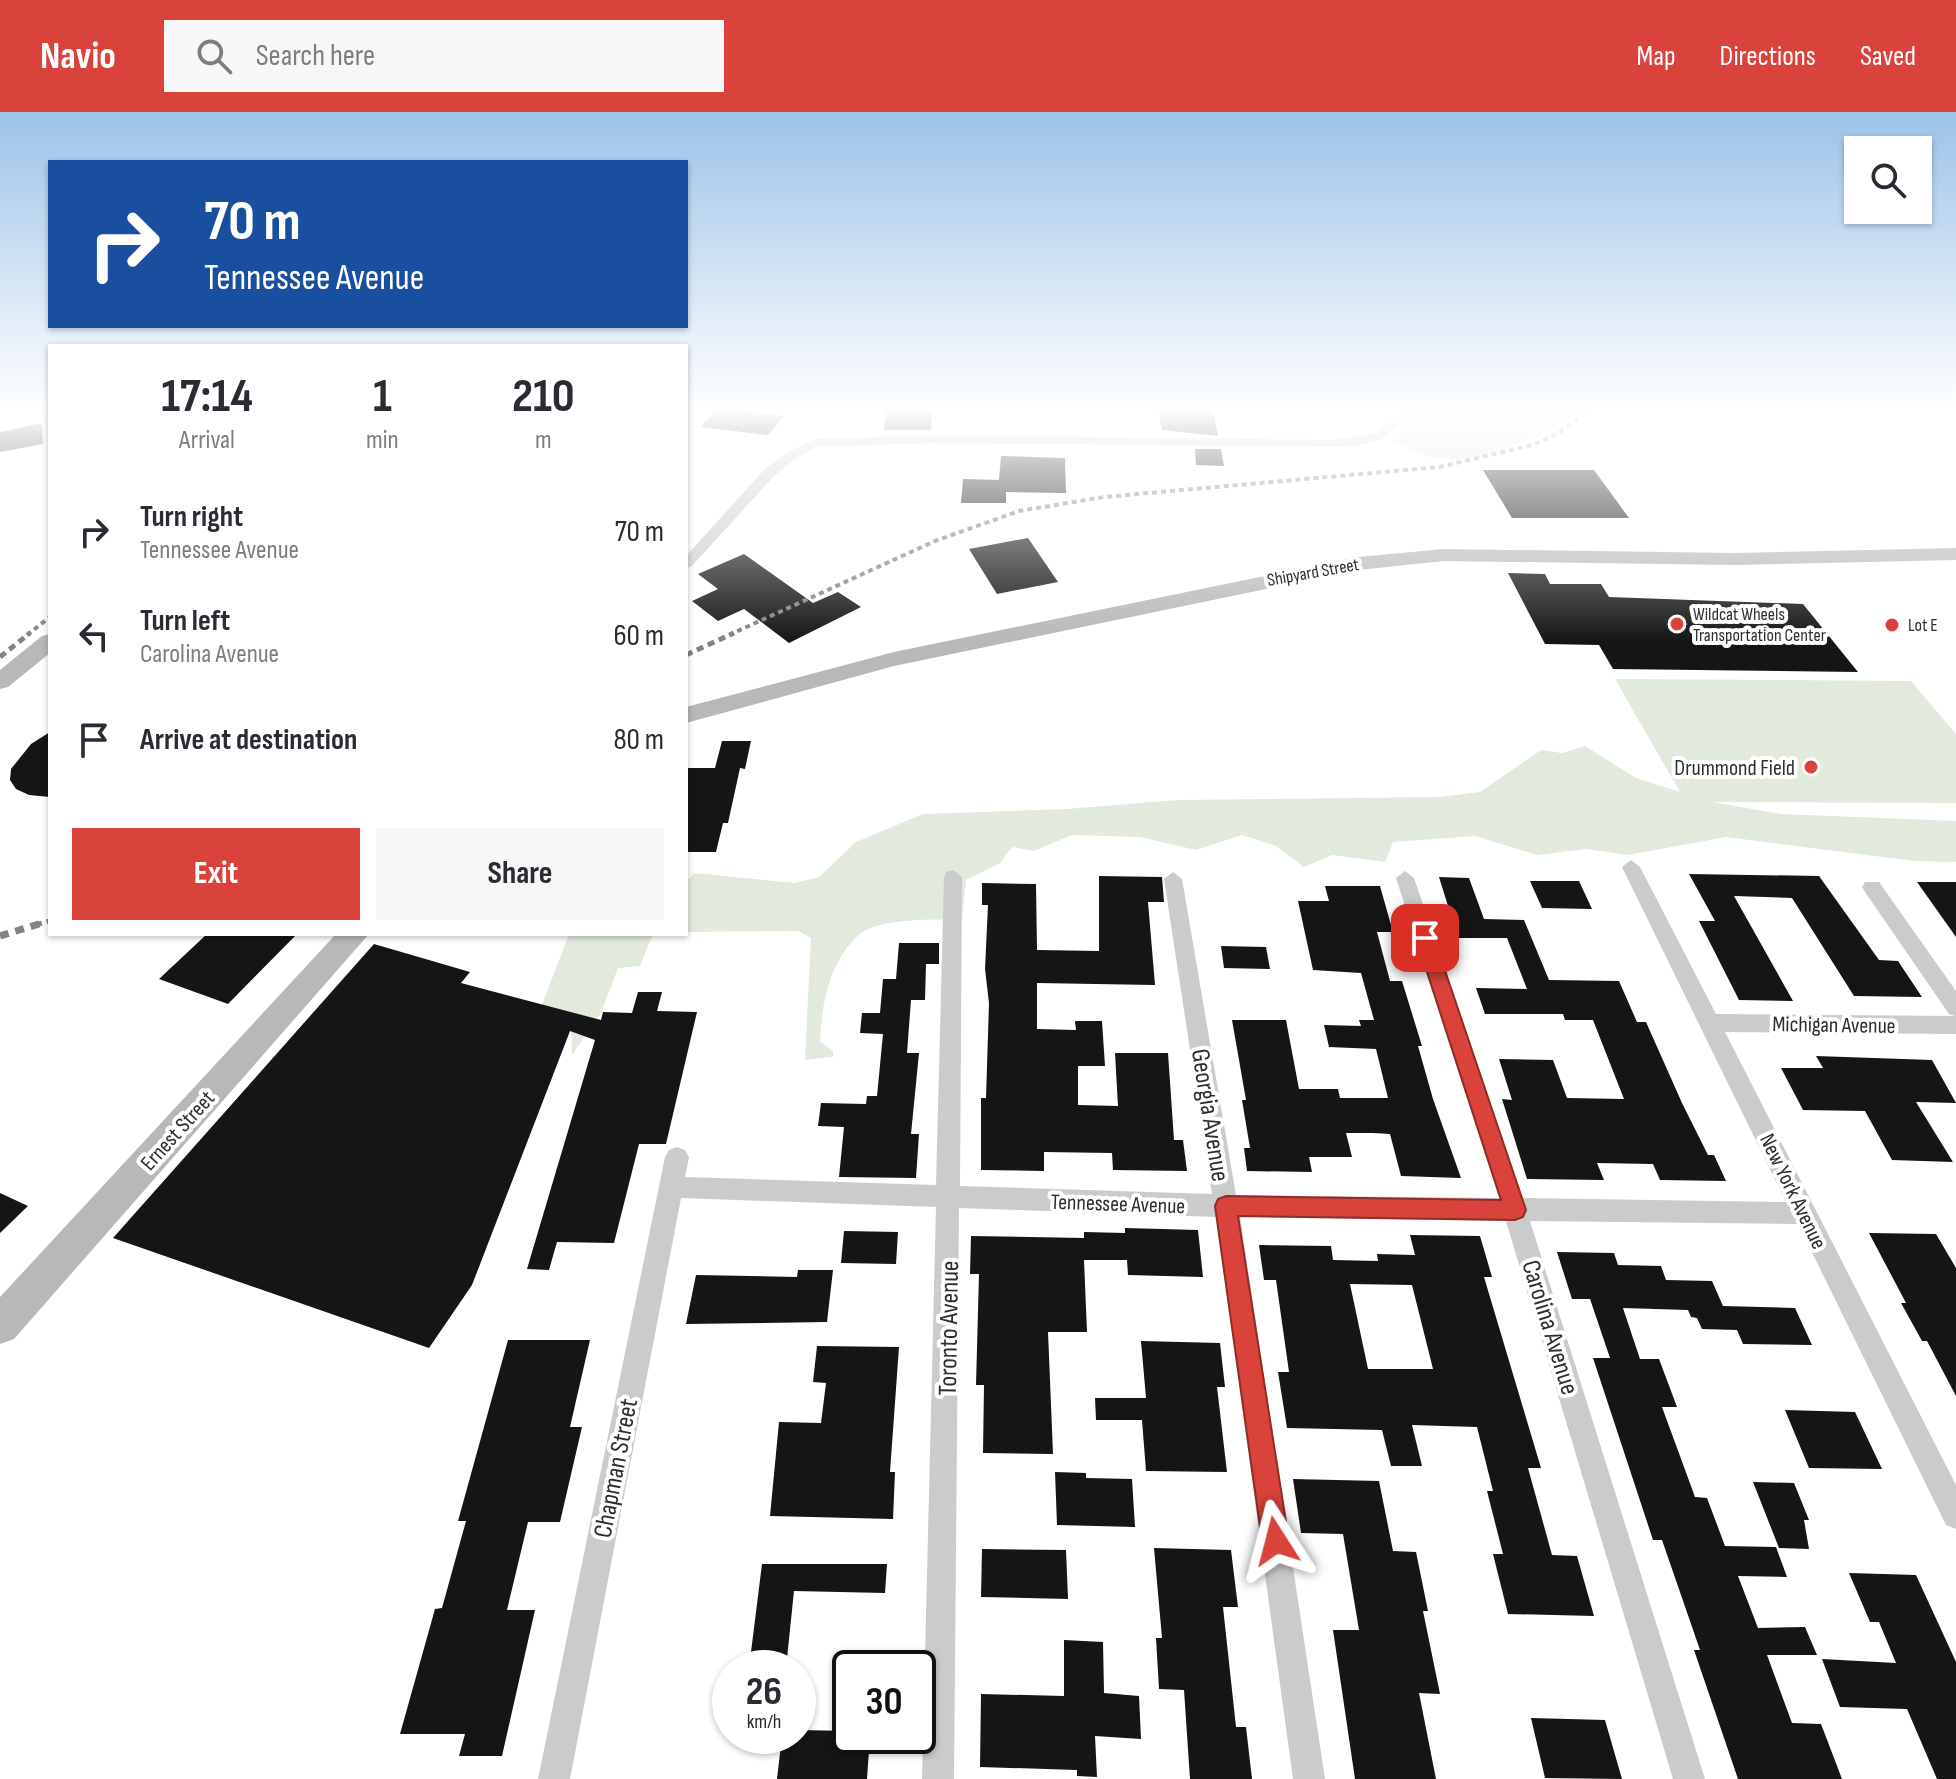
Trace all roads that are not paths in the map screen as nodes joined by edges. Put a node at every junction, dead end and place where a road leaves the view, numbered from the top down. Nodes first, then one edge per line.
1 (756, 487) edge
2 (1956, 554) edge
3 (688, 562) edge
4 (48, 643) edge
5 (0, 682) edge
6 (688, 714) edge
7 (1631, 867) dead end
8 (953, 877) dead end
9 (1405, 878) dead end
10 (1173, 879) dead end
11 (1872, 887) dead end
12 (352, 936) edge
13 (1956, 1008) edge
14 (1711, 1023) junction
15 (1956, 1025) edge
16 (677, 1157) dead end
17 (671, 1187) junction
18 (950, 1197) junction
19 (1226, 1206) junction
20 (1515, 1210) junction
21 (1805, 1213) junction
22 (0, 1325) edge
23 (1956, 1515) edge
24 (554, 1779) edge
25 (938, 1779) edge
26 (1309, 1779) edge
27 (1689, 1779) edge

1 - 3 street
2 - 6 street, Shipyard Street
4 - 5 street
7 - 14 street, New York Avenue
8 - 18 street, Toronto Avenue
9 - 20 street, Carolina Avenue
10 - 19 street, Georgia Avenue
11 - 13 street
12 - 22 street, Ernest Street
14 - 15 street, Michigan Avenue
14 - 21 street, New York Avenue
16 - 17 street, Chapman Street
17 - 18 street, Tennessee Avenue
17 - 24 street, Chapman Street
18 - 19 street, Tennessee Avenue
18 - 25 street, Toronto Avenue
19 - 20 street, Tennessee Avenue
19 - 26 street, Georgia Avenue
20 - 21 street, Tennessee Avenue
20 - 27 street, Carolina Avenue
21 - 23 street, New York Avenue

